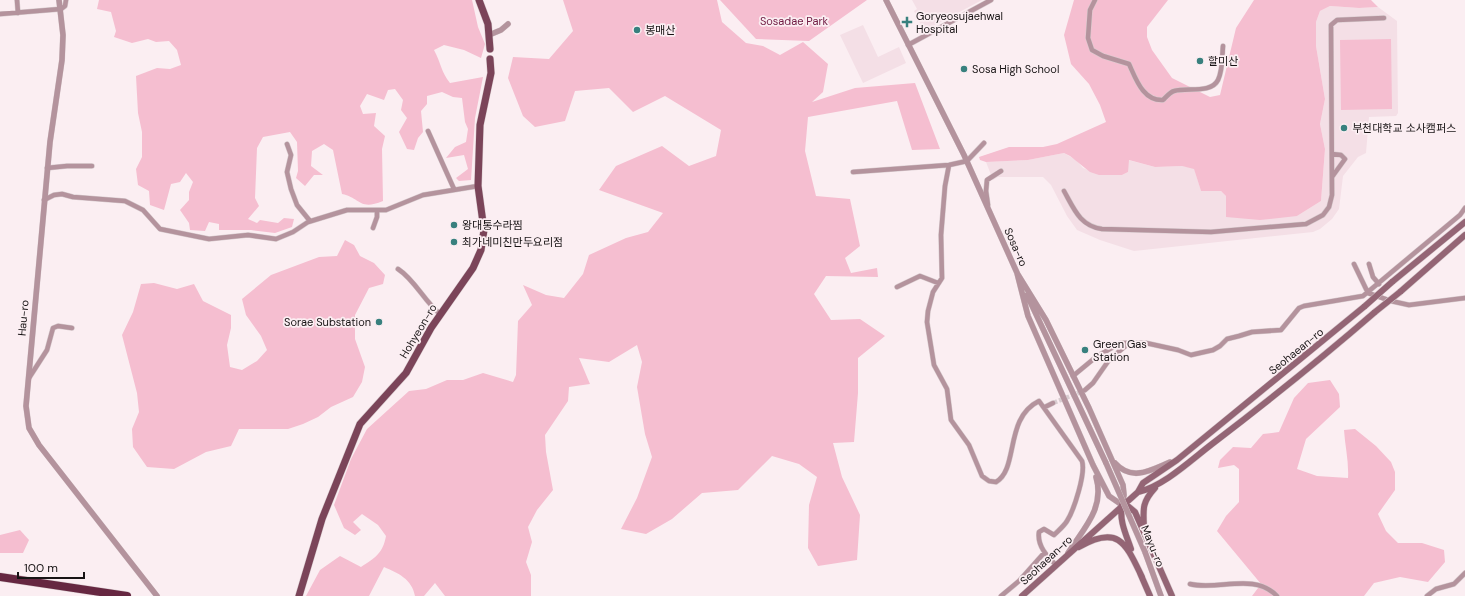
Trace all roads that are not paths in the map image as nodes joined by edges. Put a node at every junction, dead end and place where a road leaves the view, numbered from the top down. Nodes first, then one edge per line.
1 (17, 0) edge
2 (59, 0) edge
3 (66, 0) edge
4 (479, 0) edge
5 (886, 0) edge
6 (991, 0) edge
7 (1095, 0) edge
8 (61, 9) junction
9 (18, 13) junction
10 (0, 14) edge
11 (1384, 18) dead end
12 (508, 24) dead end
13 (489, 35) junction
14 (908, 45) junction
15 (1223, 46) dead end
16 (490, 49) dead end
17 (490, 59) dead end
18 (428, 131) dead end
19 (984, 143) dead end
20 (288, 144) dead end
21 (1332, 154) junction
22 (967, 161) junction
23 (949, 165) junction
24 (92, 166) dead end
25 (47, 168) junction
26 (1002, 171) dead end
27 (853, 172) dead end
28 (1332, 176) junction
29 (478, 186) junction
30 (454, 189) junction
31 (1064, 191) dead end
32 (44, 200) junction
33 (1465, 208) edge
34 (377, 210) junction
35 (989, 211) junction
36 (1465, 217) edge
37 (310, 221) junction
38 (1465, 222) edge
39 (373, 228) dead end
40 (1465, 237) edge
41 (1439, 243) junction
42 (1354, 264) dead end
43 (1369, 264) dead end
44 (398, 269) dead end
45 (1017, 273) junction
46 (938, 284) junction
47 (1378, 284) junction
48 (897, 287) dead end
49 (1368, 293) junction
50 (1465, 298) edge
51 (440, 314) junction
52 (72, 328) dead end
53 (1129, 344) junction
54 (1073, 376) junction
55 (28, 379) junction
56 (1084, 390) tunnel mouth
57 (1053, 403) tunnel mouth
58 (1045, 407) junction
59 (1111, 458) junction
60 (1177, 460) junction
61 (1093, 465) junction
62 (1158, 483) junction
63 (1138, 492) junction
64 (1123, 504) junction
65 (1144, 530) junction
66 (1044, 553) junction
67 (1068, 554) junction
68 (1056, 565) junction
69 (1465, 573) edge
70 (1142, 576) junction
71 (0, 577) edge
72 (1190, 584) dead end
73 (127, 596) edge
74 (157, 596) edge
75 (300, 596) edge
76 (1001, 596) edge
77 (1022, 596) edge
78 (1150, 596) edge
79 (1161, 596) edge
80 (1172, 596) edge
81 (1277, 596) edge
82 (1427, 596) edge

1 - 9 street
2 - 8 street, Hau-ro
3 - 8 street
4 - 13 main road
5 - 14 street, Sosa-ro
6 - 14 street
7 - 15 street
8 - 9 street
8 - 25 street, Hau-ro
9 - 10 street
11 - 21 street
12 - 13 street
13 - 16 main road
14 - 22 street, Sosa-ro
17 - 29 main road, Hohyeon-ro
18 - 30 street
19 - 22 street
20 - 37 street
21 - 28 street
21 - 28 street
22 - 23 street
22 - 35 street, Sosa-ro
23 - 27 street
23 - 46 street
24 - 25 street
25 - 32 street, Hau-ro
26 - 35 street
28 - 31 street
29 - 30 street
29 - 51 main road, Hohyeon-ro
30 - 34 street
32 - 37 street
32 - 55 street, Hau-ro
33 - 47 street
34 - 37 street
34 - 39 street
35 - 45 street, Sosa-ro
36 - 41 main road
38 - 41 main road, Seohaean-ro
40 - 62 main road, Seohaean-ro, bridge
41 - 60 main road, Seohaean-ro, bridge
42 - 49 street
43 - 47 street
44 - 51 street
45 - 54 street
45 - 61 street
45 - 64 street, Sosa-ro, bridge
46 - 48 street
46 - 58 street
47 - 49 street
49 - 50 street
49 - 53 street
51 - 75 main road, Hohyeon-ro
52 - 55 street
53 - 54 street
53 - 56 street
54 - 59 street
55 - 74 street, Hau-ro
57 - 58 street
58 - 66 street
59 - 60 street
59 - 64 street
60 - 63 main road, Seohaean-ro
61 - 64 street
61 - 67 street
62 - 63 main road, Seohaean-ro
62 - 65 main road
63 - 64 main road, Seohaean-ro
64 - 65 main road
64 - 67 main road, Seohaean-ro
64 - 70 main road
64 - 79 street, Mayu-ro, bridge
65 - 80 main road
66 - 68 street
66 - 76 street
67 - 68 main road, Seohaean-ro
67 - 70 main road
68 - 77 main road, Seohaean-ro
69 - 82 street
70 - 78 main road
71 - 73 highway
72 - 81 street

